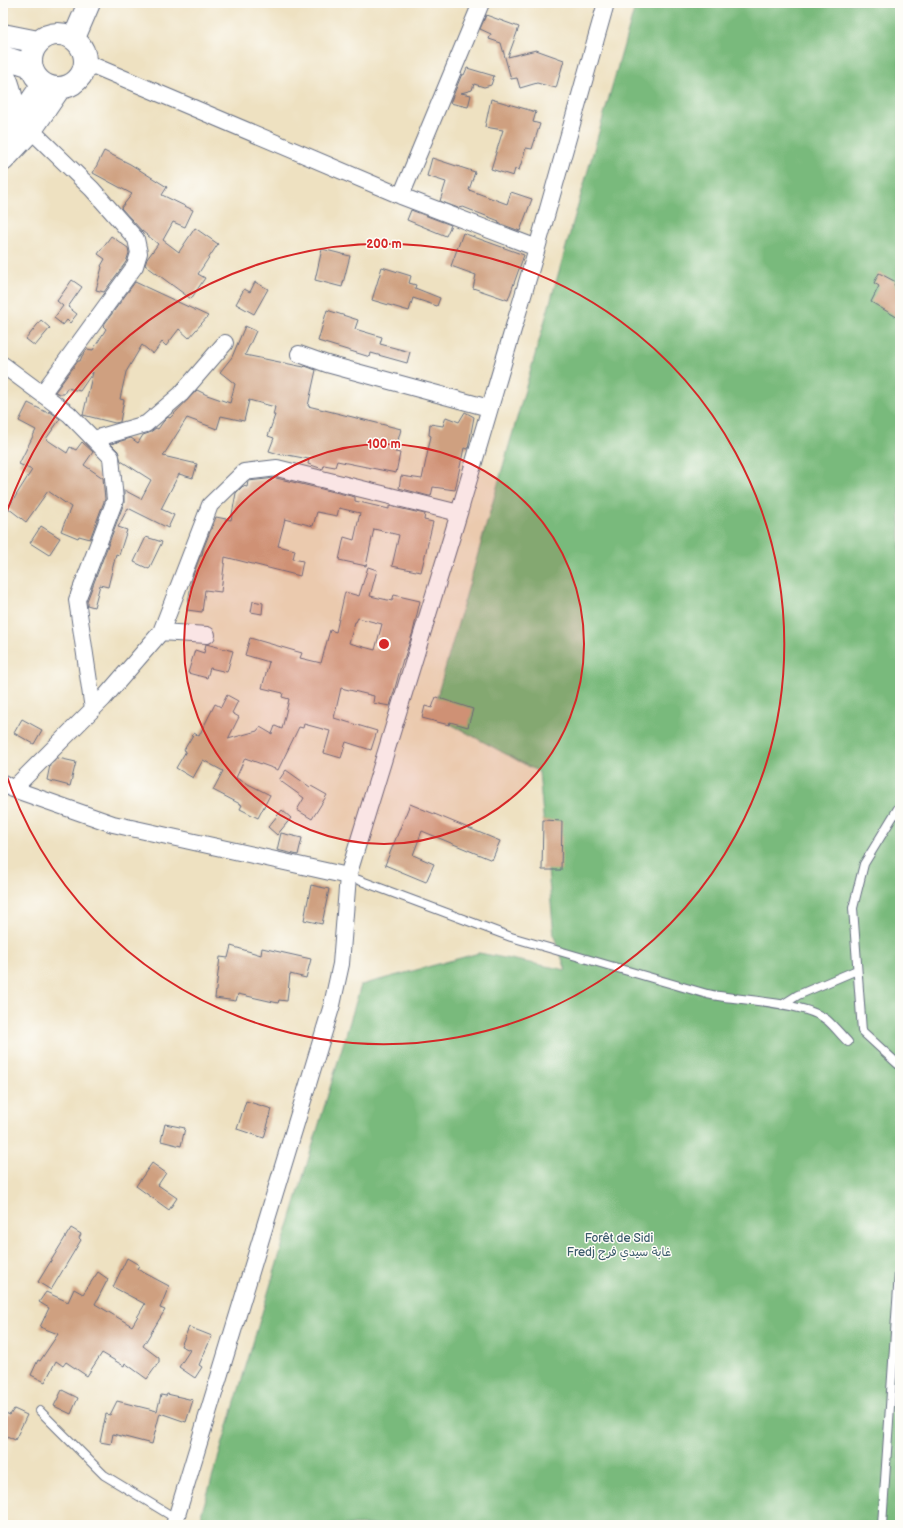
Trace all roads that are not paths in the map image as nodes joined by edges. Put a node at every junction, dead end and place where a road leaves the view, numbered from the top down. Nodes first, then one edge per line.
1 (89, 3) edge
2 (482, 3) edge
3 (606, 3) edge
4 (3, 35) edge
5 (74, 38) junction
6 (38, 42) junction
7 (3, 57) edge
8 (86, 62) junction
9 (31, 66) junction
10 (3, 73) edge
11 (51, 86) junction
12 (16, 131) edge
13 (3, 160) edge
14 (401, 196) junction
15 (537, 248) junction
16 (224, 343) dead end
17 (299, 354) dead end
18 (3, 365) edge
19 (42, 394) junction
20 (489, 408) junction
21 (94, 440) junction
22 (459, 512) junction
23 (160, 632) junction
24 (206, 634) dead end
25 (93, 709) junction
26 (8, 786) edge
27 (900, 805) edge
28 (348, 876) junction
29 (857, 970) junction
30 (782, 1005) junction
31 (848, 1042) dead end
32 (900, 1066) edge
33 (900, 1258) edge
34 (40, 1411) dead end
35 (175, 1521) edge
36 (882, 1525) edge

1 - 5 main road
2 - 14 street
3 - 15 street
4 - 6 main road
5 - 6 main road
5 - 8 main road
6 - 9 main road
7 - 9 main road
8 - 11 main road
8 - 14 street
9 - 11 main road
10 - 12 main road
11 - 12 main road
12 - 13 main road
12 - 19 street
14 - 15 street
15 - 20 street
16 - 21 street
17 - 20 street
18 - 19 street
19 - 21 street
20 - 22 street
21 - 25 street
22 - 23 street
22 - 28 street
23 - 24 street
23 - 25 street
25 - 26 street
26 - 28 street
27 - 29 lane
28 - 30 lane
28 - 35 street
29 - 30 lane
29 - 32 lane
30 - 31 lane
33 - 36 lane
34 - 35 lane

